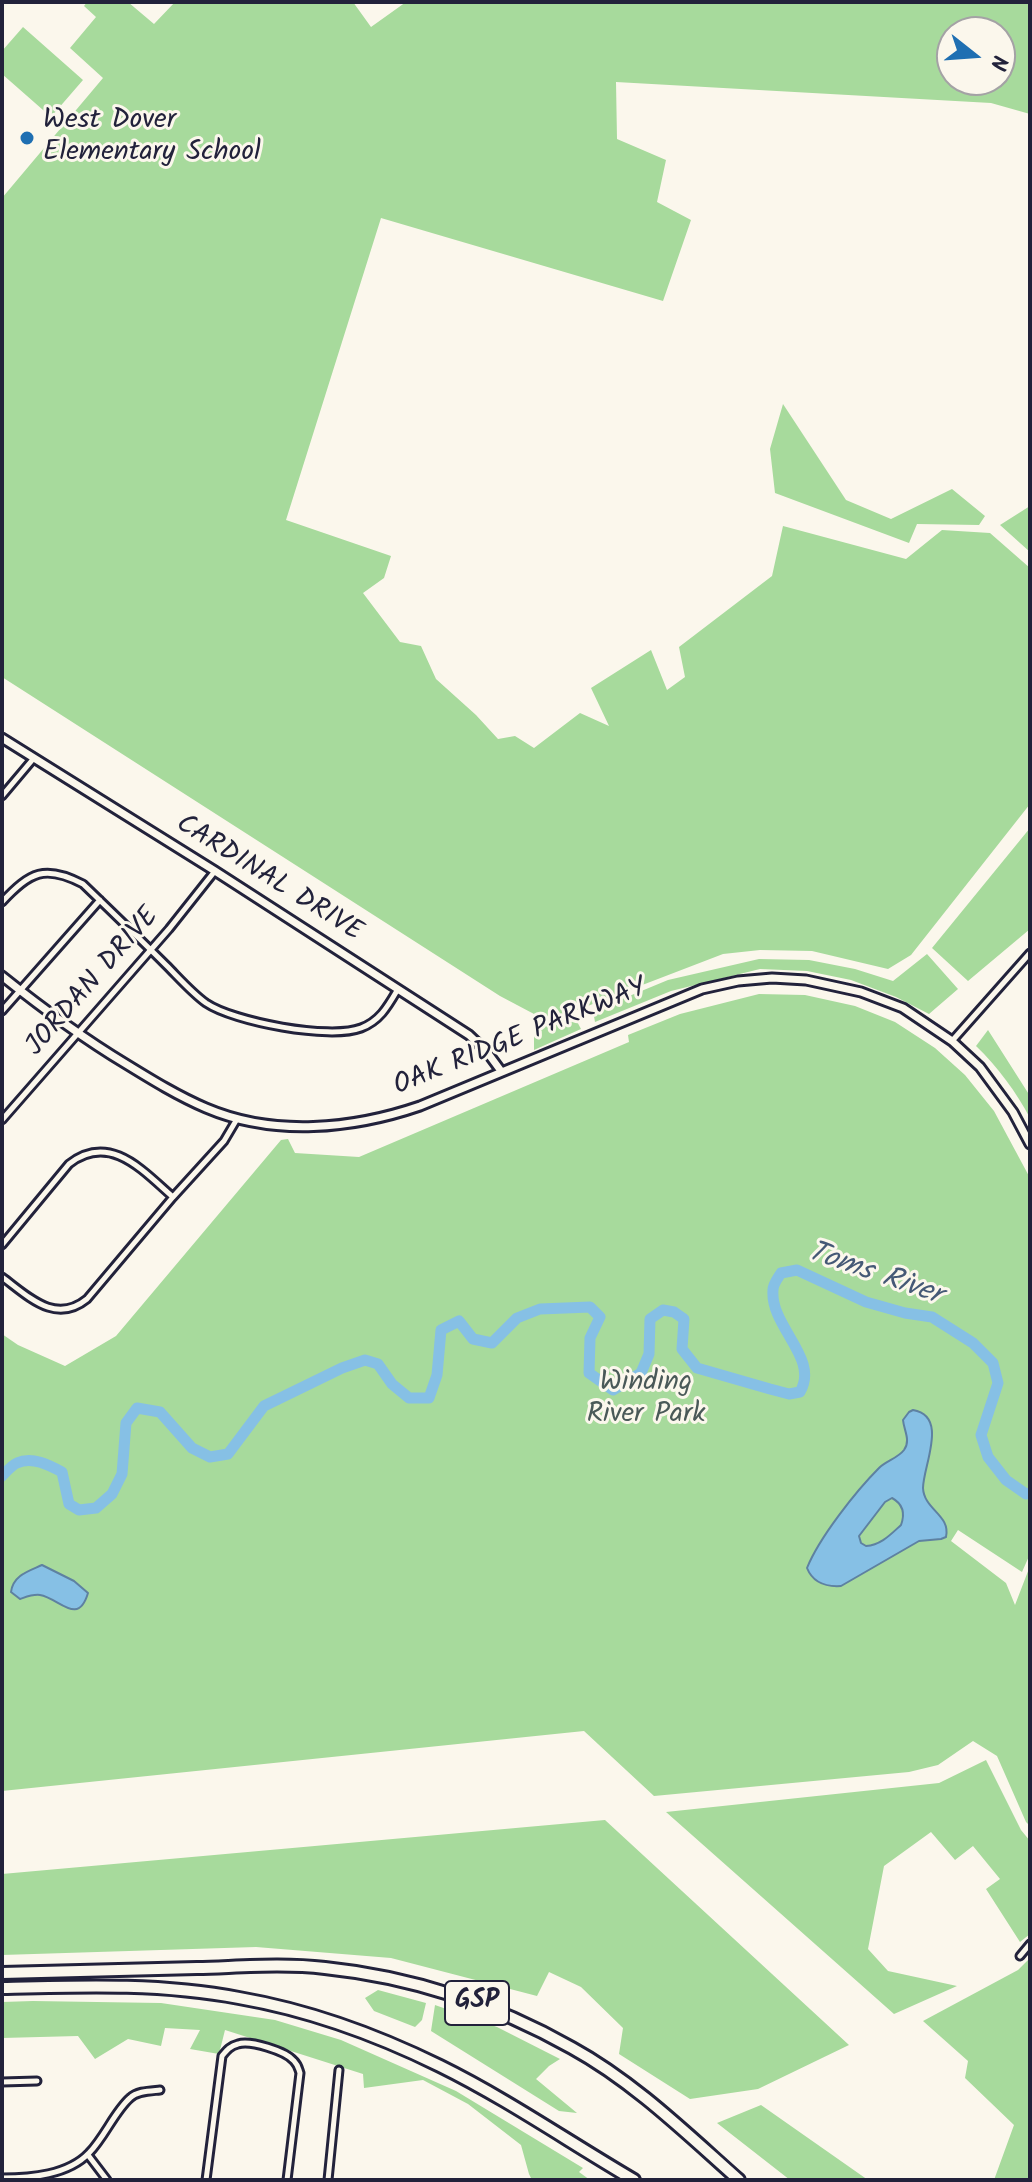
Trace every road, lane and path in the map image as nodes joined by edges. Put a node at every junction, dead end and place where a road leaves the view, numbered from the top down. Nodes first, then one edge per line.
1 (2, 738) edge
2 (34, 758) junction
3 (2, 796) edge
4 (215, 871) junction
5 (100, 900) junction
6 (2, 902) edge
7 (151, 950) junction
8 (1030, 953) edge
9 (2, 976) edge
10 (398, 989) junction
11 (20, 991) junction
12 (2, 1011) edge
13 (77, 1034) junction
14 (952, 1041) junction
15 (501, 1071) junction
16 (237, 1119) junction
17 (2, 1120) edge
18 (1030, 1144) edge
19 (173, 1197) junction
20 (2, 1245) edge
21 (2, 1277) edge
22 (1030, 1944) edge
23 (1020, 1956) dead end
24 (2, 1973) edge
25 (2, 1988) edge
26 (339, 2070) dead end
27 (37, 2081) dead end
28 (2, 2082) edge
29 (160, 2090) dead end
30 (88, 2155) junction
31 (608, 2164) junction
32 (2, 2178) edge
33 (19, 2179) edge
34 (107, 2180) edge
35 (206, 2180) edge
36 (287, 2180) edge
37 (328, 2180) edge
38 (625, 2180) edge
39 (634, 2180) edge
40 (739, 2180) edge

1 - 2 main road, CARDINAL DRIVE
2 - 3 street
2 - 4 main road, CARDINAL DRIVE
4 - 7 street, JORDAN DRIVE
4 - 10 main road, CARDINAL DRIVE
5 - 6 street
5 - 7 street
5 - 11 street
7 - 10 street
7 - 13 street, JORDAN DRIVE
8 - 14 street
9 - 11 main road, OAK RIDGE PARKWAY
10 - 15 main road, CARDINAL DRIVE
11 - 12 street
11 - 13 main road, OAK RIDGE PARKWAY
13 - 16 main road, OAK RIDGE PARKWAY
13 - 17 street, JORDAN DRIVE
14 - 15 main road, OAK RIDGE PARKWAY
14 - 18 main road, OAK RIDGE PARKWAY
15 - 16 main road, OAK RIDGE PARKWAY
16 - 19 street
19 - 20 street
19 - 21 street
22 - 23 street
24 - 40 highway, GSP
25 - 31 highway, GSP
26 - 37 street
27 - 28 street
29 - 30 street
30 - 33 street
30 - 34 street
31 - 38 highway
31 - 39 highway, GSP
32 - 33 street
35 - 36 street

